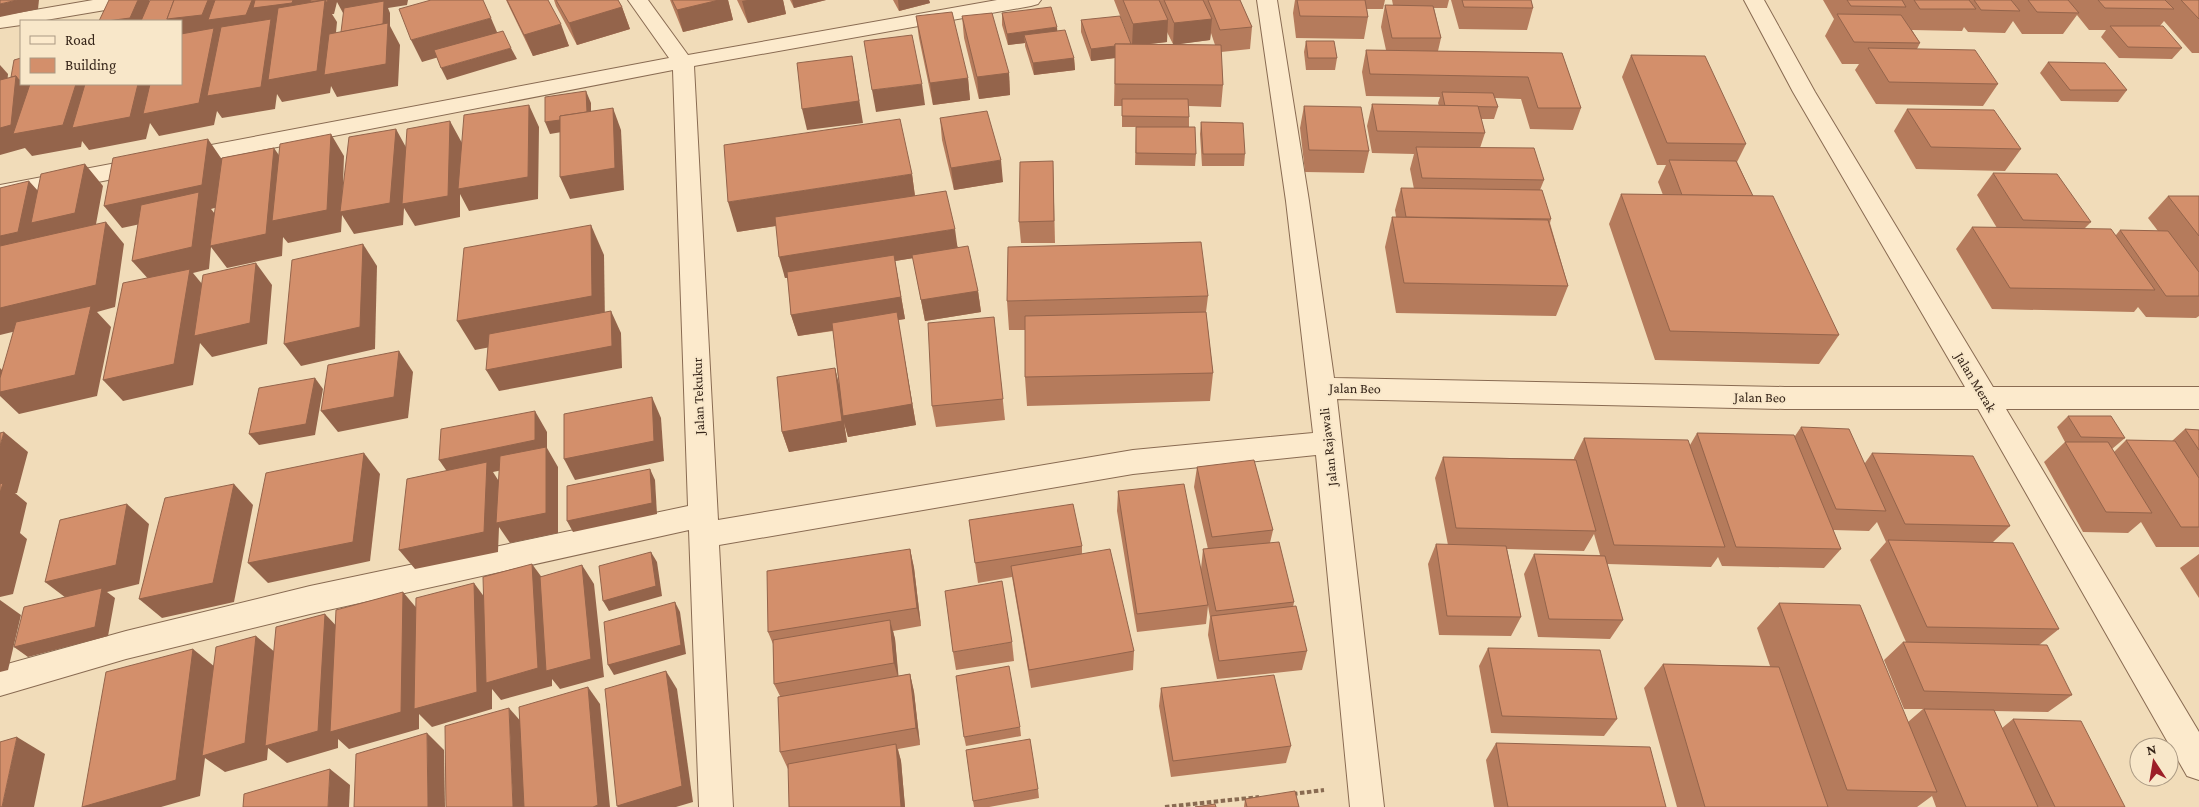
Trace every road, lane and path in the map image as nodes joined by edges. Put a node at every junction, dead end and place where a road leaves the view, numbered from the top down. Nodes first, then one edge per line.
1 (129, 0) edge
2 (638, 0) edge
3 (1031, 0) edge
4 (1267, 0) edge
5 (1754, 0) edge
6 (0, 22) edge
7 (683, 62) junction
8 (0, 193) edge
9 (1322, 388) junction
10 (1985, 397) junction
11 (2199, 398) edge
12 (1328, 443) junction
13 (703, 525) junction
14 (0, 681) edge
15 (2199, 764) edge
16 (1288, 794) edge
17 (1270, 796) edge
18 (1366, 796) edge
19 (716, 807) edge
20 (1165, 807) edge

1 - 6 street
2 - 7 street
3 - 7 street
4 - 9 street, Jalan Rajawali
5 - 10 street, Jalan Merak
7 - 8 street
7 - 13 street, Jalan Tekukur
9 - 10 street, Jalan Beo
9 - 12 street, Jalan Rajawali
10 - 11 street, Jalan Beo
10 - 15 street, Jalan Merak
12 - 13 street
12 - 18 street, Jalan Rajawali
13 - 14 street
13 - 19 street, Jalan Tekukur
16 - 18 path
17 - 20 path

